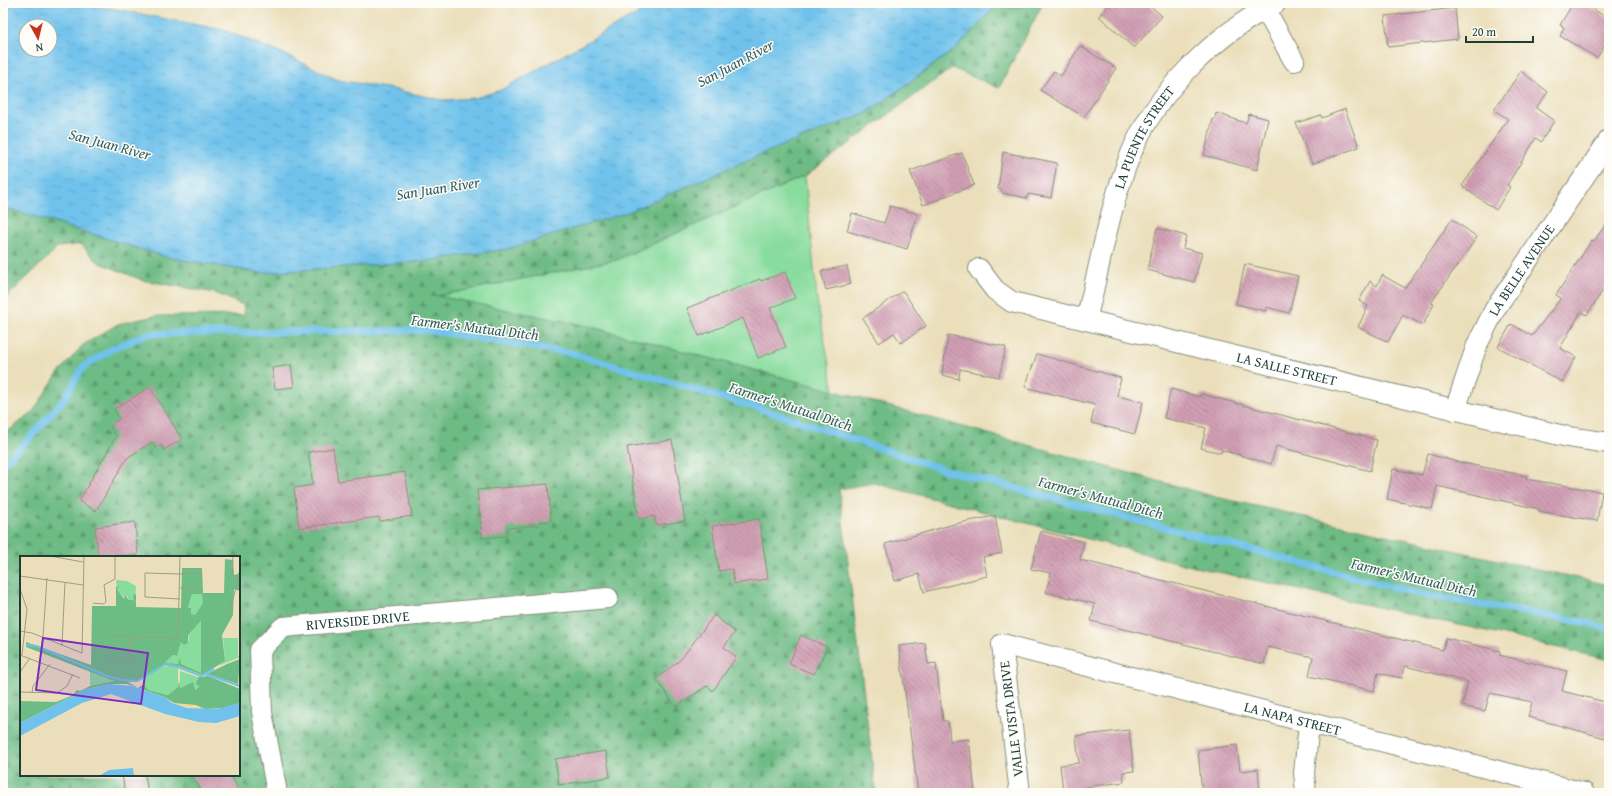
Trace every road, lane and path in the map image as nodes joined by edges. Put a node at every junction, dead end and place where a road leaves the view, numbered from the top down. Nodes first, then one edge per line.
1 (1270, 6) edge
2 (1294, 61) dead end
3 (1609, 140) edge
4 (979, 269) dead end
5 (1086, 320) junction
6 (1455, 410) junction
7 (1609, 443) edge
8 (608, 598) dead end
9 (1002, 644) joint
10 (1309, 724) junction
11 (277, 793) edge
12 (1020, 793) edge
13 (1306, 793) edge
14 (1584, 793) edge

1 - 2 street
1 - 5 street, LA PUENTE STREET
3 - 6 street, LA BELLE AVENUE
4 - 5 street, LA SALLE STREET
5 - 6 street, LA SALLE STREET
6 - 7 street, LA SALLE STREET
8 - 11 street, RIVERSIDE DRIVE
9 - 10 street, LA NAPA STREET
9 - 12 street, VALLE VISTA DRIVE
10 - 13 street
10 - 14 street, LA NAPA STREET

